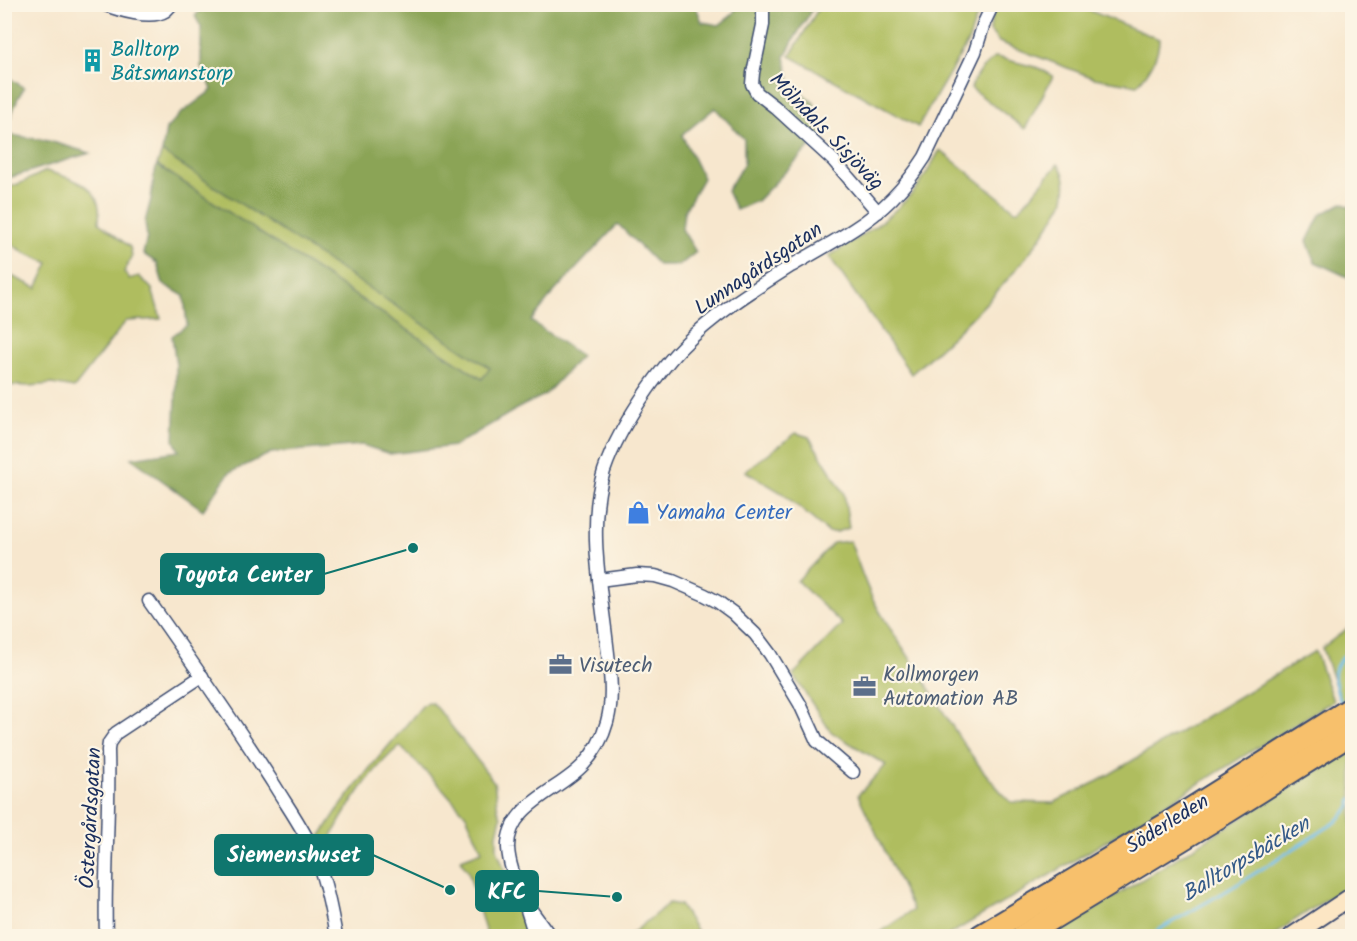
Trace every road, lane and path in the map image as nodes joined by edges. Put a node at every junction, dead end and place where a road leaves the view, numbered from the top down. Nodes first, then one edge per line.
1 (103, 4) edge
2 (172, 4) edge
3 (763, 4) edge
4 (993, 4) edge
5 (878, 212) junction
6 (599, 580) junction
7 (149, 601) dead end
8 (202, 676) junction
9 (1353, 708) edge
10 (1353, 732) edge
11 (853, 771) dead end
12 (1353, 896) edge
13 (525, 902) junction
14 (106, 936) edge
15 (336, 936) edge
16 (535, 936) edge
17 (550, 936) edge
18 (981, 936) edge
19 (1023, 936) edge
20 (1292, 936) edge

1 - 2 street
3 - 5 street, Mölndals Sisjöväg
4 - 5 street, Lunnagårdsgatan
5 - 6 street, Lunnagårdsgatan
6 - 11 street
6 - 13 street, Lunnagårdsgatan
7 - 8 street
8 - 14 street, Östergårdsgatan
8 - 15 street
9 - 18 highway, Söderleden
10 - 19 highway, Söderleden
12 - 20 street
13 - 16 street, Lunnagårdsgatan
13 - 17 street, Lunnagårdsgatan

